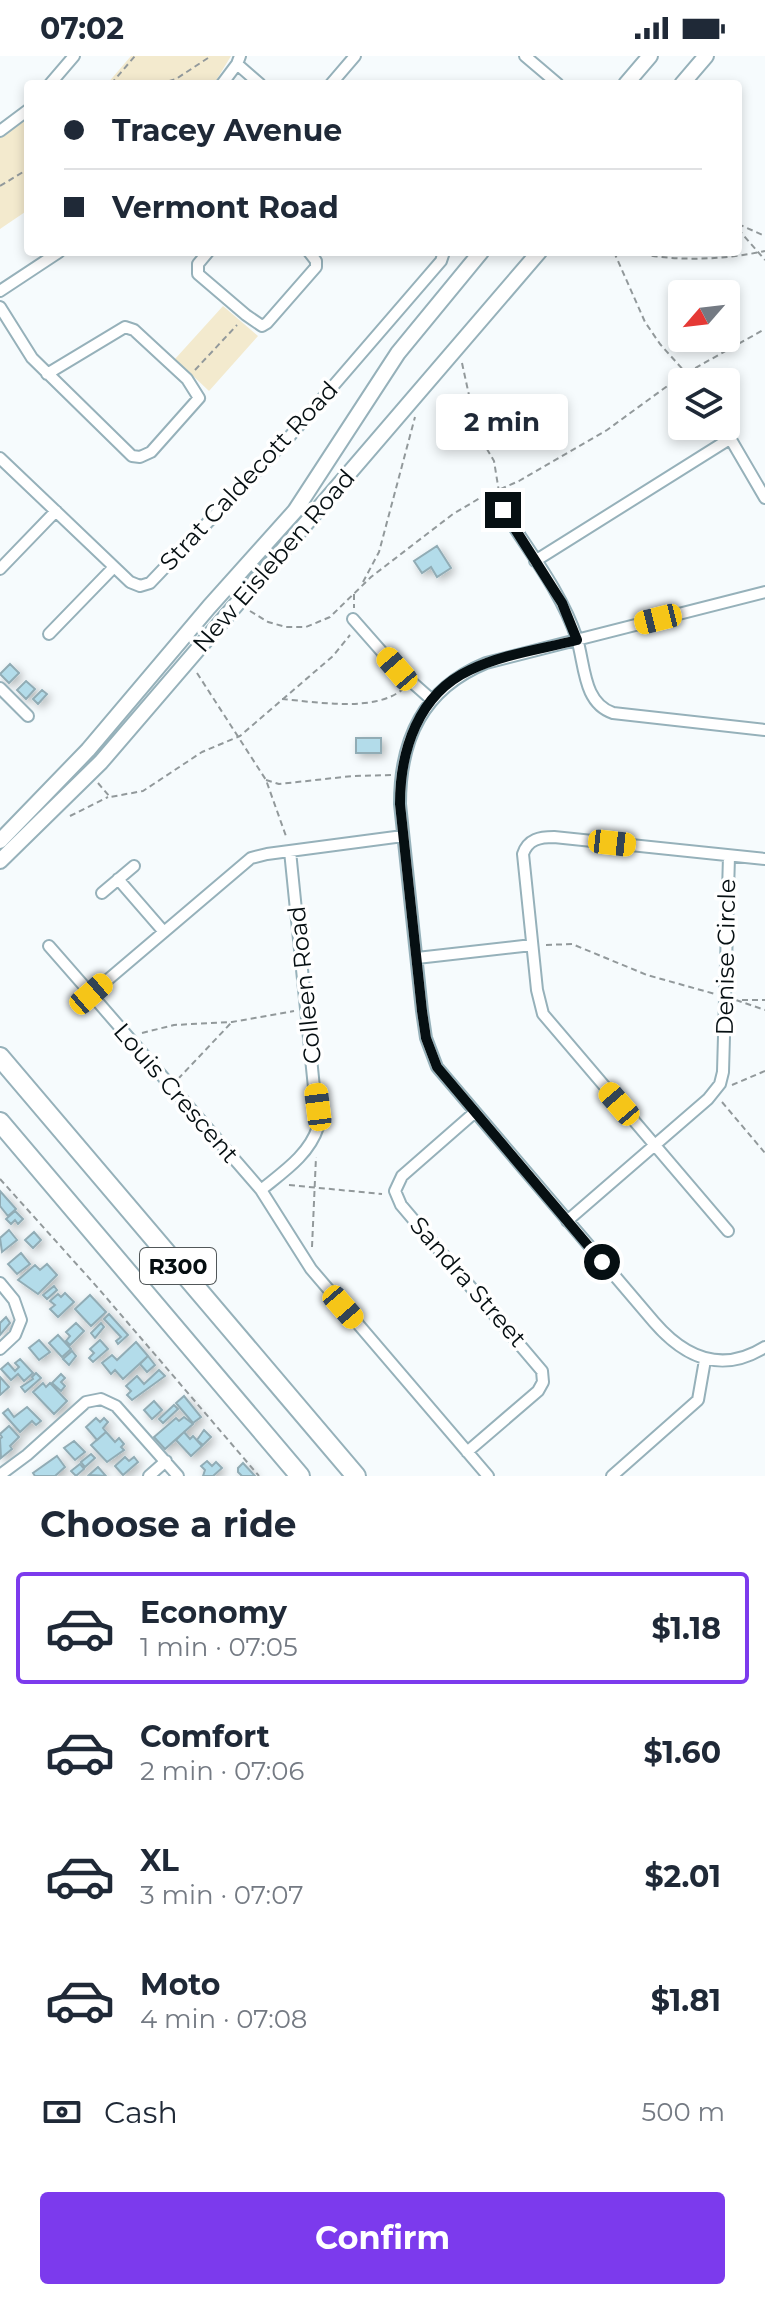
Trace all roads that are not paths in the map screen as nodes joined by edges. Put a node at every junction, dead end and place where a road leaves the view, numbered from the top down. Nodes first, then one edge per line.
1 (74, 56) edge
2 (355, 56) edge
3 (525, 56) edge
4 (650, 56) edge
5 (706, 56) edge
6 (239, 60) edge
7 (53, 80) edge
8 (225, 80) edge
9 (256, 80) edge
10 (334, 80) edge
11 (553, 80) edge
12 (629, 80) edge
13 (685, 80) edge
14 (24, 113) edge
15 (0, 131) edge
16 (53, 256) edge
17 (205, 256) edge
18 (312, 256) edge
19 (443, 256) edge
20 (478, 256) edge
21 (536, 256) edge
22 (0, 291) edge
23 (0, 307) edge
24 (47, 374) junction
25 (728, 440) edge
26 (732, 440) edge
27 (0, 458) edge
28 (765, 498) edge
29 (503, 510) road end
30 (56, 511) junction
31 (535, 561) junction
32 (114, 567) junction
33 (0, 569) edge
34 (765, 592) edge
35 (356, 622) road end
36 (49, 634) dead end
37 (577, 640) junction
38 (0, 688) edge
39 (432, 700) junction
40 (28, 716) dead end
41 (765, 730) edge
42 (403, 836) junction
43 (0, 841) edge
44 (290, 851) junction
45 (729, 856) junction
46 (765, 859) edge
47 (0, 861) edge
48 (134, 866) dead end
49 (118, 879) junction
50 (102, 893) dead end
51 (164, 932) junction
52 (532, 945) junction
53 (49, 946) dead end
54 (417, 958) junction
55 (91, 994) junction
56 (0, 1057) edge
57 (474, 1113) junction
58 (0, 1122) edge
59 (655, 1145) junction
60 (261, 1190) junction
61 (567, 1221) junction
62 (728, 1231) dead end
63 (0, 1283) edge
64 (765, 1347) edge
65 (0, 1349) edge
66 (705, 1360) junction
67 (467, 1452) junction
68 (166, 1461) junction
69 (0, 1475) edge
70 (149, 1476) edge
71 (178, 1476) edge
72 (300, 1476) edge
73 (356, 1476) edge
74 (488, 1476) edge
75 (612, 1476) edge

1 - 7 street
2 - 10 street
3 - 11 street
4 - 12 main road
5 - 13 main road
6 - 8 street
6 - 9 street
14 - 15 street
16 - 22 street
17 - 18 street
19 - 32 street, Strat Caldecott Road
20 - 43 main road, New Eisleben Road
21 - 47 main road, New Eisleben Road
23 - 24 street
24 - 24 street
25 - 31 street
26 - 28 street
27 - 30 street, Strat Caldecott Road
29 - 31 street
30 - 32 street, Strat Caldecott Road
30 - 33 street
31 - 37 street
32 - 36 street
34 - 37 street
35 - 39 street
37 - 39 street
37 - 41 street
38 - 40 street
39 - 42 street
42 - 44 street
42 - 54 street
44 - 51 street
44 - 60 street, Colleen Road
45 - 46 street
45 - 52 street, Denise Circle
45 - 59 street, Denise Circle
48 - 49 street
49 - 50 street
49 - 51 street
51 - 55 street
52 - 54 street
52 - 59 street, Denise Circle
53 - 55 street, Louis Crescent
54 - 57 street
55 - 60 street, Louis Crescent
56 - 73 highway, R300
57 - 61 street
57 - 67 street, Sandra Street
58 - 72 highway, R300
59 - 61 street
59 - 62 street, Denise Circle
60 - 67 street, Louis Crescent
61 - 66 street
63 - 65 street
64 - 66 street
66 - 75 street
67 - 74 street, Louis Crescent
68 - 69 street
68 - 70 street
68 - 71 street

